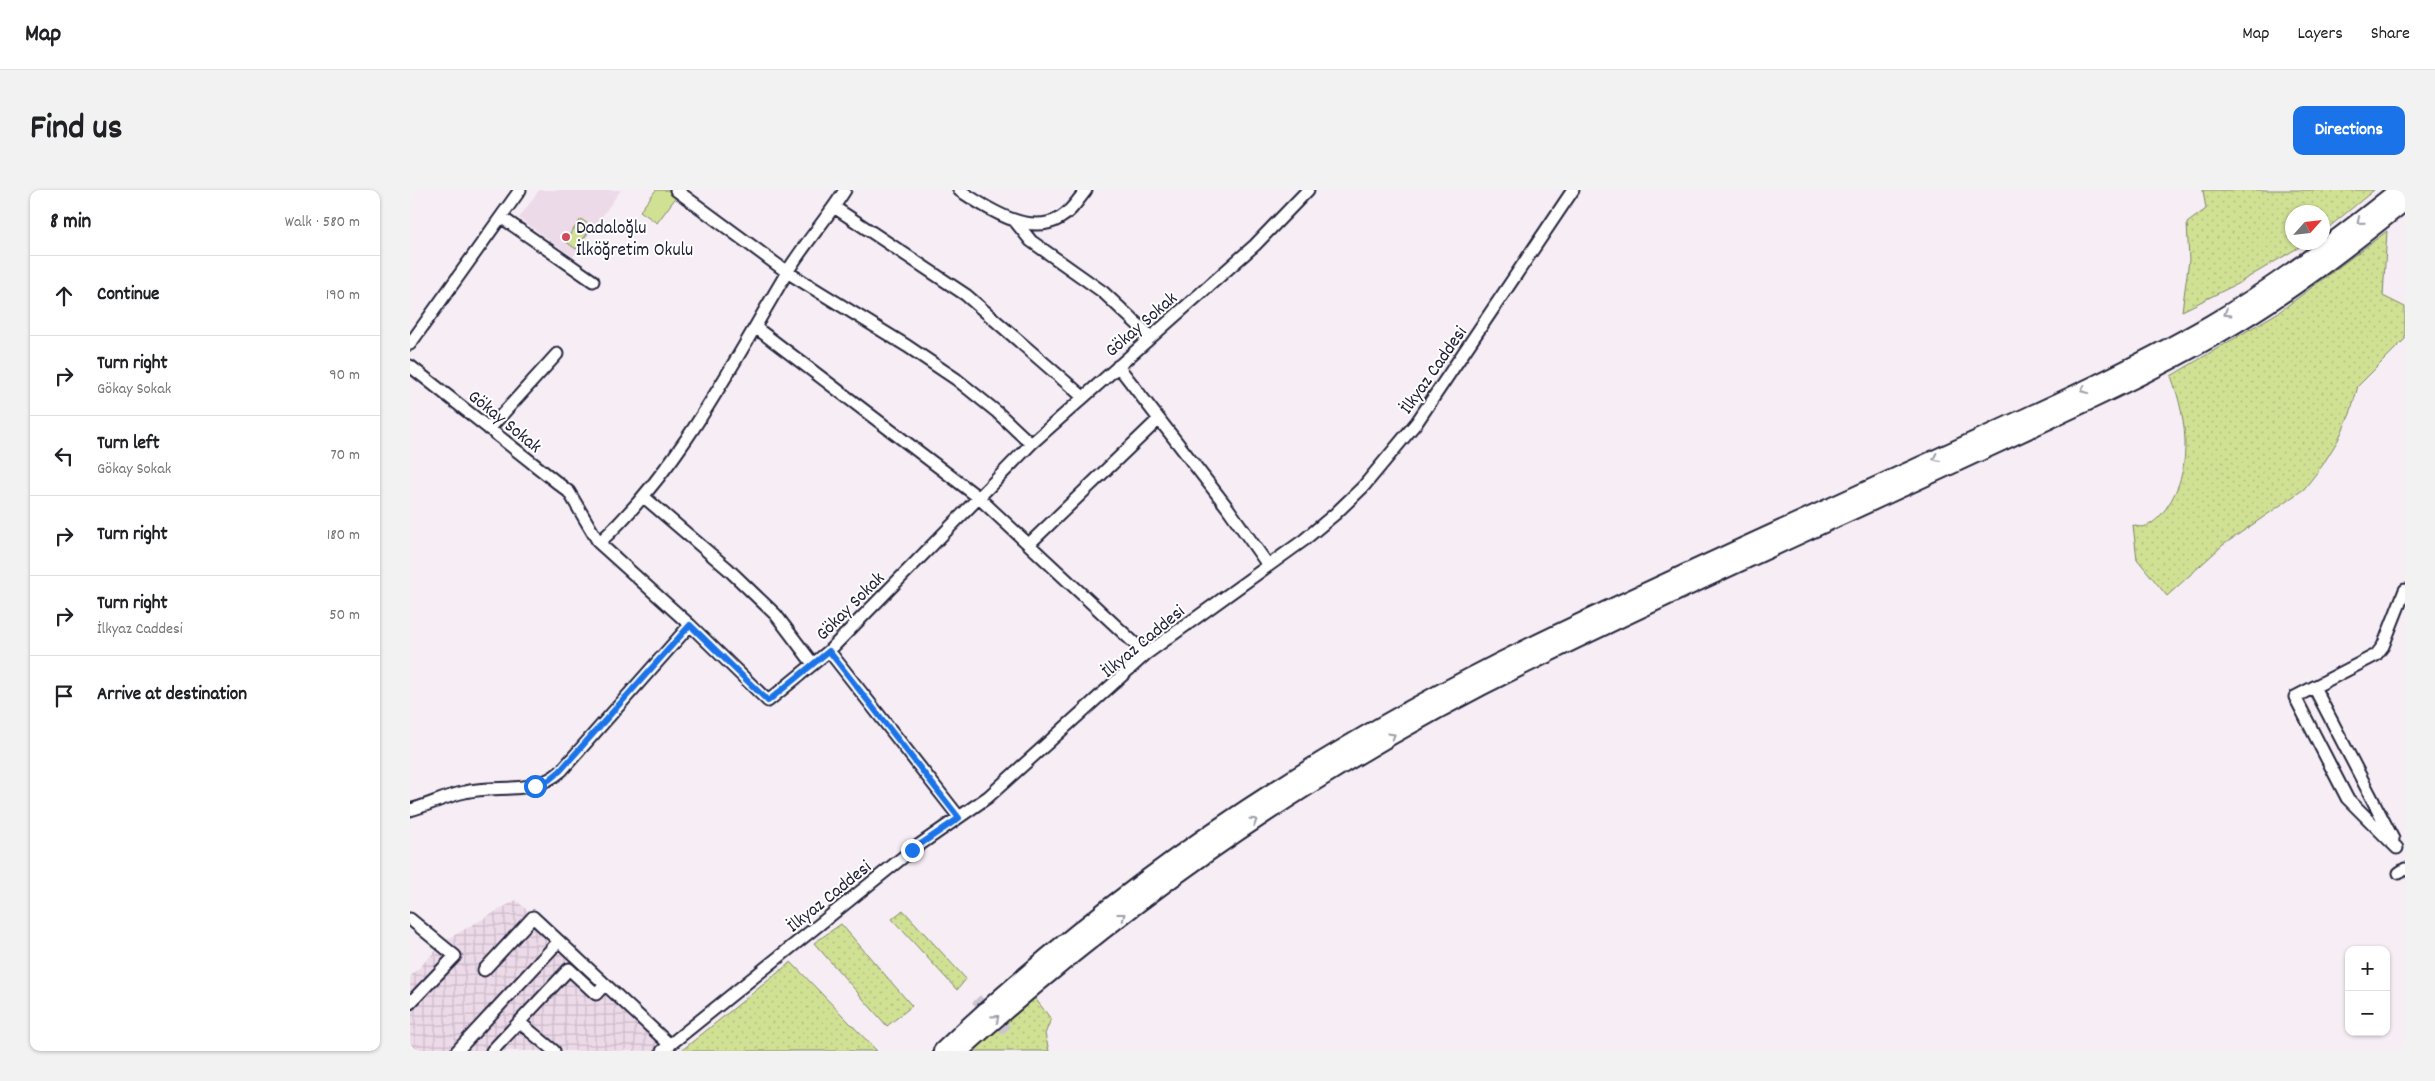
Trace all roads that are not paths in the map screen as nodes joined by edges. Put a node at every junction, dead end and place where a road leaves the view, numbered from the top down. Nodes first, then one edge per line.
1 (520, 190) edge
2 (676, 190) edge
3 (845, 190) edge
4 (959, 190) edge
5 (1086, 190) edge
6 (1292, 190) edge
7 (1573, 190) edge
8 (2398, 190) edge
9 (1305, 194) edge
10 (2405, 202) edge
11 (834, 207) junction
12 (501, 216) junction
13 (1015, 221) junction
14 (787, 272) junction
15 (593, 281) dead end
16 (755, 326) junction
17 (1151, 337) junction
18 (410, 344) edge
19 (557, 354) dead end
20 (410, 366) edge
21 (1118, 366) junction
22 (1083, 397) junction
23 (1159, 419) junction
24 (489, 429) junction
25 (1031, 444) junction
26 (644, 497) junction
27 (978, 497) junction
28 (599, 543) junction
29 (1029, 544) junction
30 (1268, 565) junction
31 (2405, 590) edge
32 (690, 625) junction
33 (829, 651) junction
34 (1146, 654) junction
35 (813, 664) junction
36 (2314, 687) junction
37 (410, 810) edge
38 (959, 818) junction
39 (2401, 846) edge
40 (410, 919) edge
41 (559, 941) junction
42 (484, 970) dead end
43 (605, 984) junction
44 (410, 1003) edge
45 (520, 1022) junction
46 (666, 1048) edge
47 (457, 1051) edge
48 (492, 1051) edge
49 (554, 1051) edge
50 (942, 1051) edge
51 (960, 1051) edge

1 - 12 street
2 - 14 street
3 - 11 street
4 - 13 street
5 - 13 street
6 - 9 street
7 - 30 street, İlkyaz Caddesi
8 -> 50 highway
9 - 17 street, Gökay Sokak
51 -> 10 highway
11 - 14 street
11 - 22 street
12 - 15 street
12 - 18 street
13 - 17 street
14 - 16 street
14 - 25 street
16 - 26 street
16 - 27 street
17 - 21 street, Gökay Sokak
19 - 24 street
20 - 24 street, Gökay Sokak
21 - 22 street, Gökay Sokak
21 - 23 street
22 - 25 street, Gökay Sokak
23 - 29 street
23 - 30 street
24 - 28 street, Gökay Sokak
25 - 27 street, Gökay Sokak
26 - 28 street
26 - 35 street
27 - 29 street
27 - 33 street, Gökay Sokak
28 - 32 street, Gökay Sokak
29 - 34 street
30 - 34 street, İlkyaz Caddesi
31 - 36 street
32 - 35 street, Gökay Sokak
32 - 37 street
33 - 35 street, Gökay Sokak
33 - 38 street
34 - 38 street, İlkyaz Caddesi
36 - 39 street
36 - 39 street
38 - 46 street, İlkyaz Caddesi
40 - 44 street
41 - 42 street
41 - 43 street
41 - 47 street
43 - 45 street
43 - 46 street
45 - 48 street
45 - 49 street

